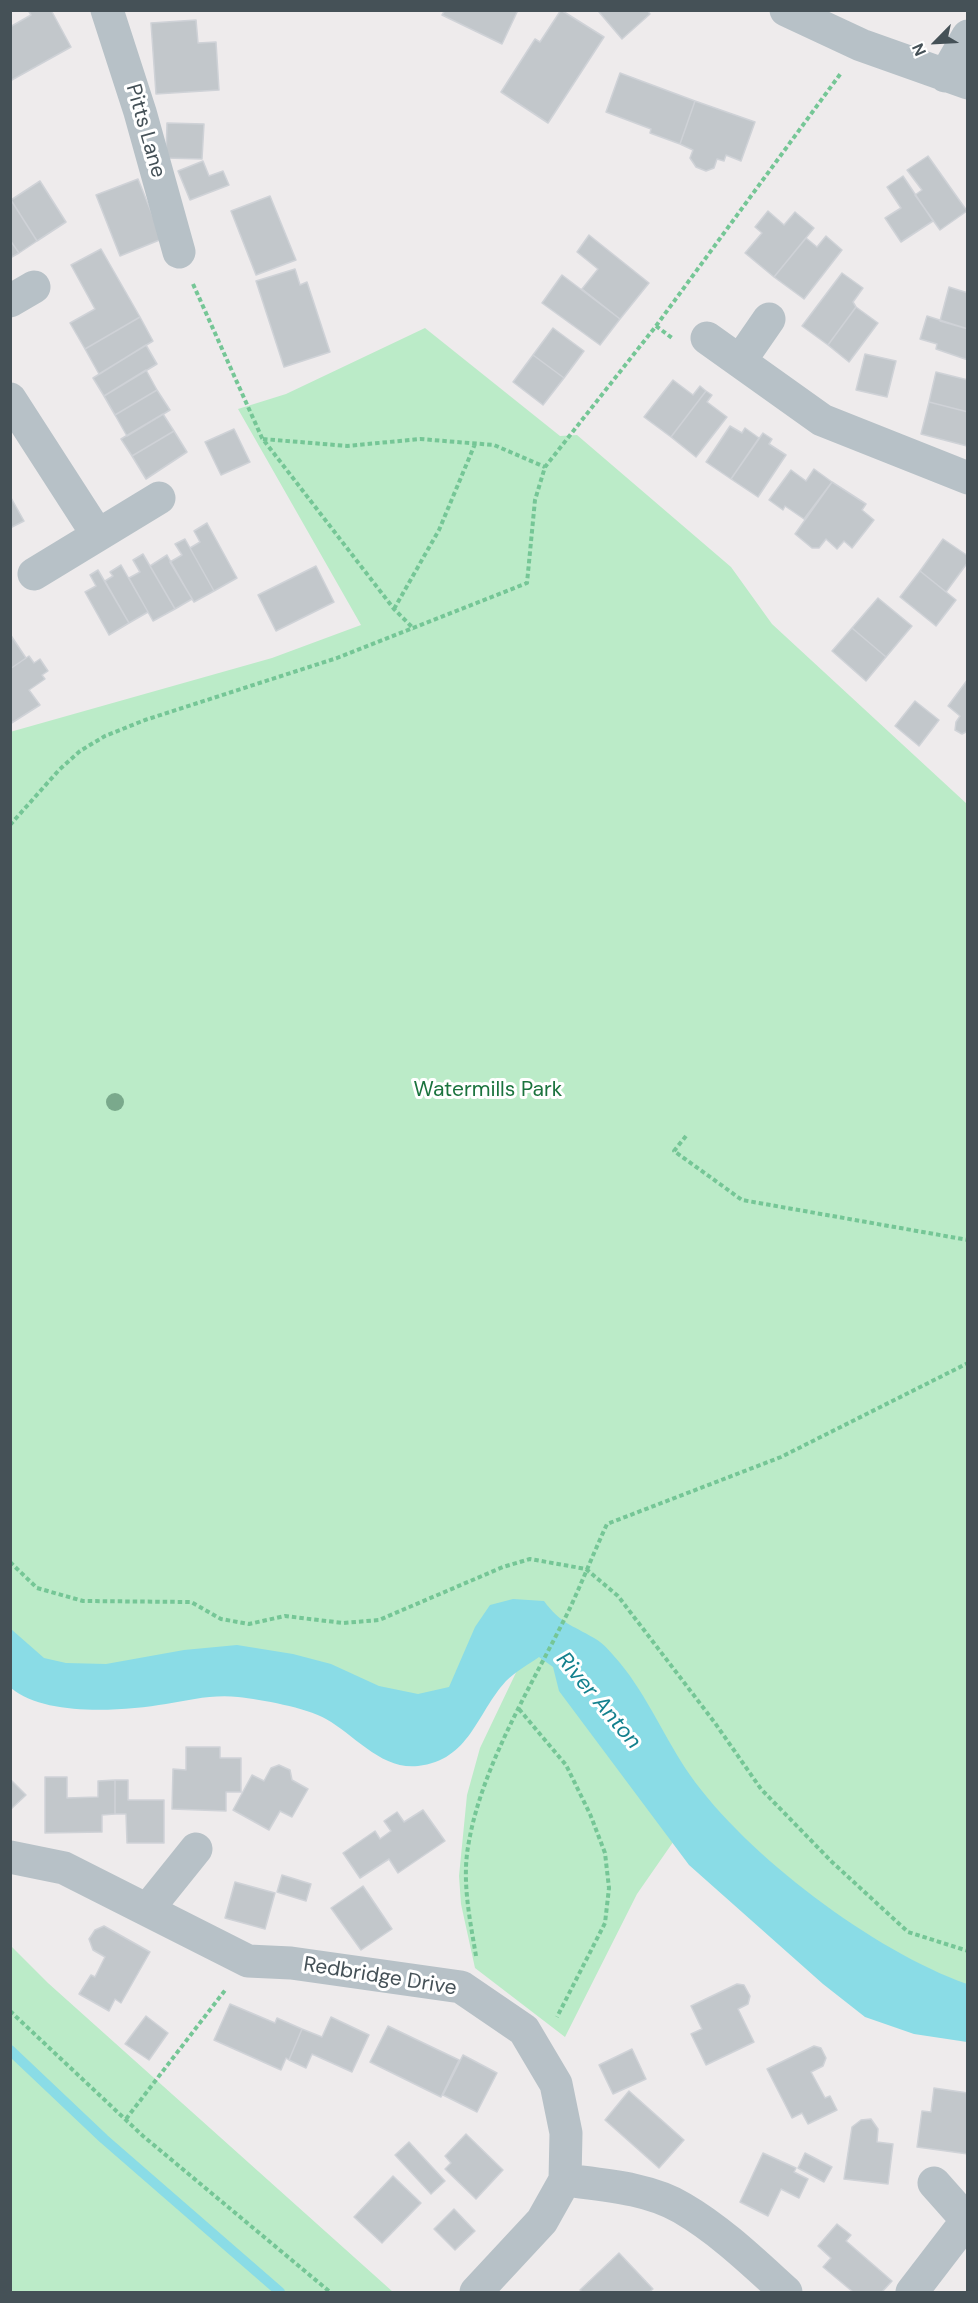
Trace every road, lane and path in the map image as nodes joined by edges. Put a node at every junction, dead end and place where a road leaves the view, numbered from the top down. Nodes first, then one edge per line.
1 (107, 10) edge
2 (786, 10) edge
3 (968, 36) edge
4 (861, 45) junction
5 (956, 79) edge
6 (179, 252) joint
7 (769, 319) dead end
8 (707, 338) dead end
9 (740, 361) junction
10 (10, 399) edge
11 (262, 438) junction
12 (475, 444) junction
13 (545, 467) junction
14 (968, 478) edge
15 (159, 498) dead end
16 (97, 534) junction
17 (34, 574) dead end
18 (394, 609) junction
19 (414, 629) junction
20 (10, 825) edge
21 (686, 1136) dead end
22 (968, 1240) edge
23 (968, 1363) edge
24 (10, 1562) edge
25 (586, 1569) junction
26 (519, 1709) junction
27 (196, 1849) dead end
28 (10, 1857) edge
29 (147, 1910) junction
30 (968, 1951) edge
31 (248, 1960) junction
32 (477, 1961) dead end
33 (10, 2011) edge
34 (524, 2030) junction
35 (126, 2120) junction
36 (565, 2180) junction
37 (934, 2182) dead end
38 (967, 2219) edge
39 (330, 2292) edge
40 (476, 2292) edge
41 (786, 2292) edge
42 (912, 2292) edge

1 - 6 street, Pitts Lane
2 - 4 street
3 - 5 street
4 - 5 street
4 - 13 path
6 - 11 path
7 - 9 street
8 - 9 street
9 - 14 street
10 - 16 street
11 - 12 path
11 - 18 path
12 - 13 path
12 - 18 path
13 - 19 path
15 - 16 street
16 - 17 street
18 - 19 path
19 - 20 path
21 - 22 path
23 - 25 path
24 - 25 path
25 - 26 path
25 - 30 path
26 - 32 path
26 - 34 path
27 - 29 street
28 - 29 street, Redbridge Drive
29 - 31 street, Redbridge Drive
31 - 34 street, Redbridge Drive
31 - 35 path
33 - 35 path
34 - 36 street, Redbridge Drive
35 - 39 path
36 - 40 street, Redbridge Drive
36 - 41 street
37 - 38 street
38 - 42 street

